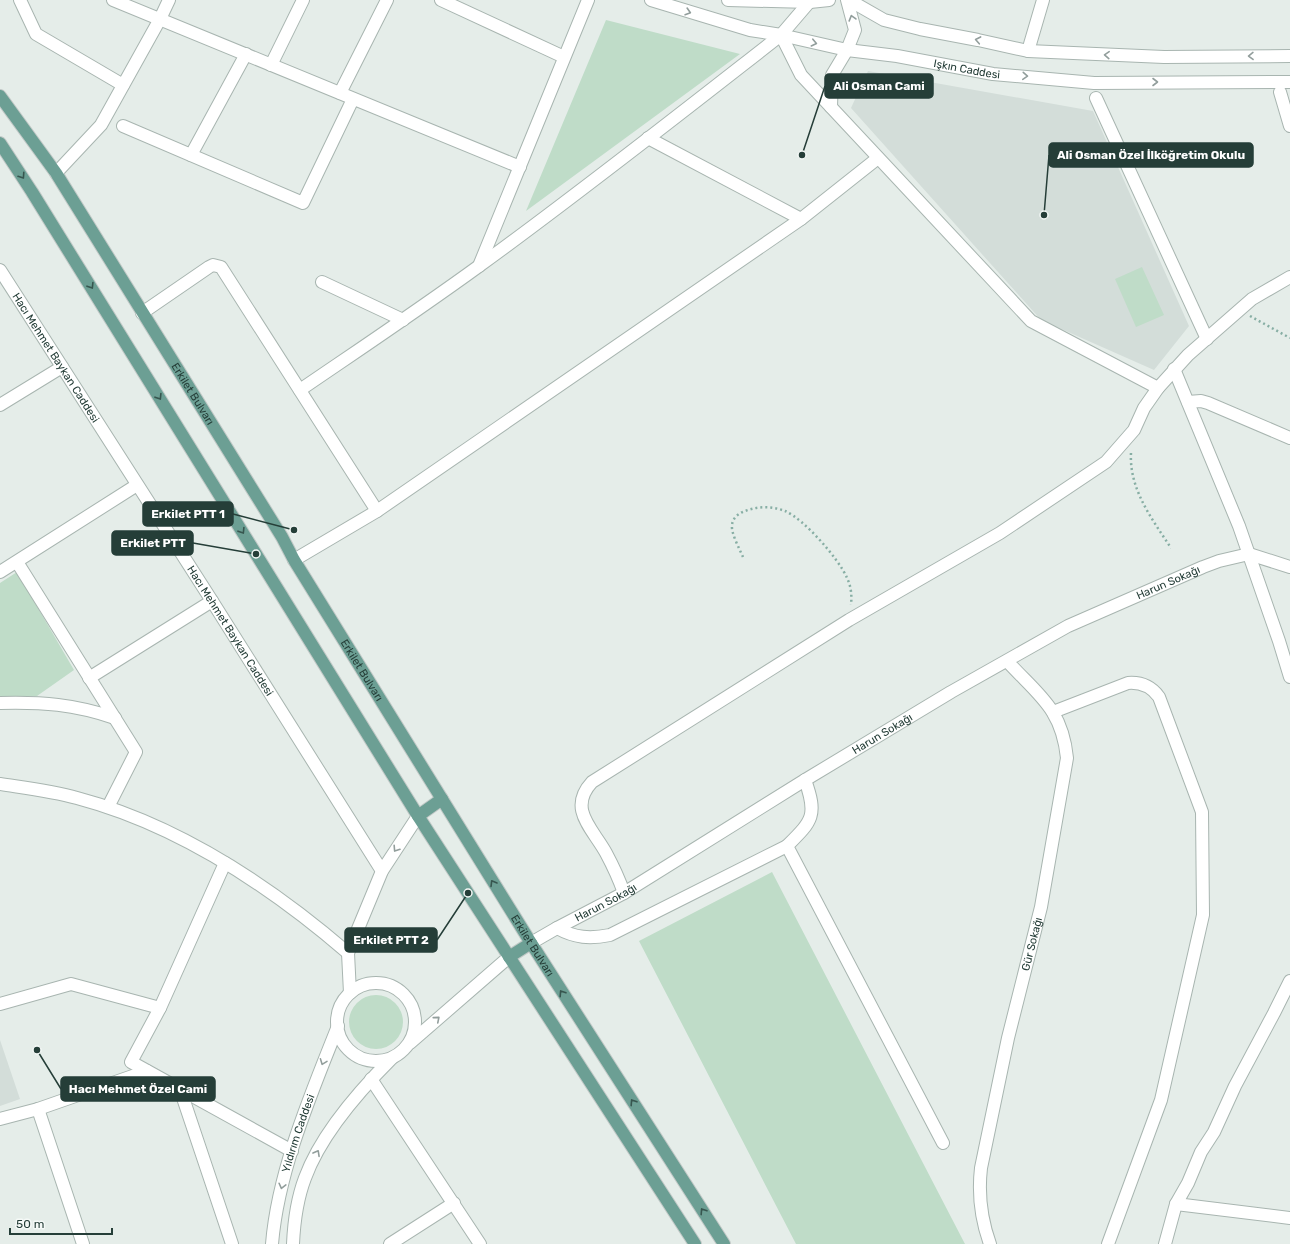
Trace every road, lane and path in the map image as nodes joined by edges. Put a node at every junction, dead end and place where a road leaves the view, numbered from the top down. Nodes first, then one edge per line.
1 (20, 0) edge
2 (113, 0) edge
3 (169, 0) edge
4 (303, 0) edge
5 (386, 0) edge
6 (441, 0) edge
7 (588, 0) edge
8 (651, 0) edge
9 (728, 0) edge
10 (829, 0) edge
11 (848, 0) edge
12 (1042, 0) edge
13 (810, 1) edge
14 (160, 19) junction
15 (781, 35) junction
16 (847, 50) junction
17 (1028, 51) junction
18 (246, 54) junction
19 (1290, 56) edge
20 (564, 57) junction
21 (271, 65) junction
22 (1290, 82) edge
23 (123, 85) junction
24 (1280, 92) dead end
25 (340, 93) junction
26 (0, 96) edge
27 (353, 98) junction
28 (1096, 98) dead end
29 (831, 107) junction
30 (123, 126) dead end
31 (1290, 126) edge
32 (648, 138) junction
33 (0, 143) edge
34 (191, 155) junction
35 (878, 158) junction
36 (520, 167) junction
37 (56, 173) junction
38 (801, 219) junction
39 (479, 266) junction
40 (0, 270) edge
41 (1290, 277) edge
42 (322, 282) dead end
43 (1239, 311) junction
44 (142, 313) junction
45 (403, 320) junction
46 (1290, 338) edge
47 (1207, 339) junction
48 (62, 367) junction
49 (1174, 369) junction
50 (1158, 388) junction
51 (300, 390) junction
52 (1188, 402) junction
53 (0, 405) edge
54 (1290, 438) edge
55 (1131, 451) dead end
56 (137, 485) junction
57 (376, 511) junction
58 (1171, 548) dead end
59 (1249, 554) junction
60 (743, 557) dead end
61 (294, 560) junction
62 (17, 562) junction
63 (1290, 567) edge
64 (0, 572) edge
65 (212, 602) junction
66 (849, 620) junction
67 (1006, 660) junction
68 (1290, 677) edge
69 (89, 678) junction
70 (0, 703) edge
71 (1053, 712) junction
72 (115, 718) junction
73 (805, 780) junction
74 (0, 784) edge
75 (442, 799) junction
76 (108, 807) junction
77 (418, 816) junction
78 (787, 846) junction
79 (225, 862) junction
80 (382, 872) junction
81 (624, 893) junction
82 (557, 928) junction
83 (531, 943) junction
84 (348, 953) junction
85 (510, 957) junction
86 (1290, 981) edge
87 (350, 993) junction
88 (0, 1004) edge
89 (160, 1008) junction
90 (338, 1026) junction
91 (408, 1045) junction
92 (392, 1058) junction
93 (147, 1071) junction
94 (371, 1079) junction
95 (180, 1089) junction
96 (38, 1109) junction
97 (0, 1119) edge
98 (943, 1143) dead end
99 (292, 1151) junction
100 (454, 1203) junction
101 (1176, 1204) junction
102 (1290, 1218) edge
103 (83, 1244) edge
104 (232, 1244) edge
105 (272, 1244) edge
106 (293, 1244) edge
107 (390, 1244) edge
108 (480, 1244) edge
109 (695, 1244) edge
110 (724, 1244) edge
111 (990, 1244) edge
112 (1108, 1244) edge
113 (1165, 1244) edge

1 - 23 street
2 - 14 street
3 - 14 street
4 - 21 street
5 - 25 street
6 - 20 street
7 - 20 street
8 -> 15 street, Işkın Caddesi
9 - 13 street
10 - 13 street
16 -> 11 street
17 -> 11 street
12 - 17 street
13 - 15 street
14 - 18 street
14 - 23 street
15 -> 16 street, Işkın Caddesi
15 - 29 street
15 - 32 street
16 -> 22 street, Işkın Caddesi
16 - 29 street
19 -> 17 street
18 - 21 street
18 - 34 street
20 - 36 street
21 - 25 street
23 - 37 street
24 - 31 street
25 - 27 street
26 - 37 main road, Erkilet Bulvarı
27 - 34 street
27 - 36 street
28 - 47 street
29 - 35 street
30 - 34 street
32 - 38 street
32 - 39 street
33 -> 77 main road
35 - 38 street
35 - 50 street
36 - 39 street
37 - 44 main road, Erkilet Bulvarı
38 - 57 street
39 - 45 street
40 - 48 street, Hacı Mehmet Baykan Caddesi
41 - 43 street
42 - 45 street
43 - 46 path
43 - 47 street
44 - 51 street
44 - 61 main road, Erkilet Bulvarı
45 - 51 street
47 - 49 street
48 - 53 street
48 - 56 street, Hacı Mehmet Baykan Caddesi
49 - 50 street
49 - 52 street
50 - 66 street
51 - 57 street
52 - 54 street
52 - 59 street
55 - 58 path
56 - 62 street
56 - 65 street, Hacı Mehmet Baykan Caddesi
57 - 61 street
59 - 63 street
59 - 67 street, Harun Sokağı
59 - 68 street
60 - 66 path
61 - 75 main road, Erkilet Bulvarı
62 - 64 street
62 - 69 street
65 - 69 street
65 - 80 street, Hacı Mehmet Baykan Caddesi
66 - 81 street
67 - 71 street, Gür Sokağı
67 - 73 street, Harun Sokağı
69 - 72 street
70 - 72 street
71 - 111 street, Gür Sokağı
71 - 112 street
72 - 76 street
73 - 78 street
73 - 81 street, Harun Sokağı
74 - 76 street
75 - 77 main road
83 -> 75 main road, Erkilet Bulvarı
76 - 79 street
77 -> 80 street
77 - 85 main road
78 - 82 street
78 - 98 street
79 - 84 street
79 - 89 street
80 - 84 street
81 - 82 street, Harun Sokağı
82 - 83 street, Harun Sokağı
83 - 85 main road
110 -> 83 main road, Erkilet Bulvarı
84 - 87 street
91 -> 85 street
85 - 109 main road
86 - 101 street
87 - 90 street
87 - 91 street
88 - 89 street
89 - 93 street
90 - 92 street
90 -> 99 street, Yıldırım Caddesi
91 - 92 street
92 - 94 street, Yıldırım Caddesi
93 - 95 street
93 - 96 street
94 - 100 street
106 -> 94 street, Yıldırım Caddesi
95 - 99 street
95 - 104 street
96 - 97 street
96 - 103 street
99 -> 105 street, Yıldırım Caddesi
100 - 107 street
100 - 108 street
101 - 102 street
101 - 113 street

